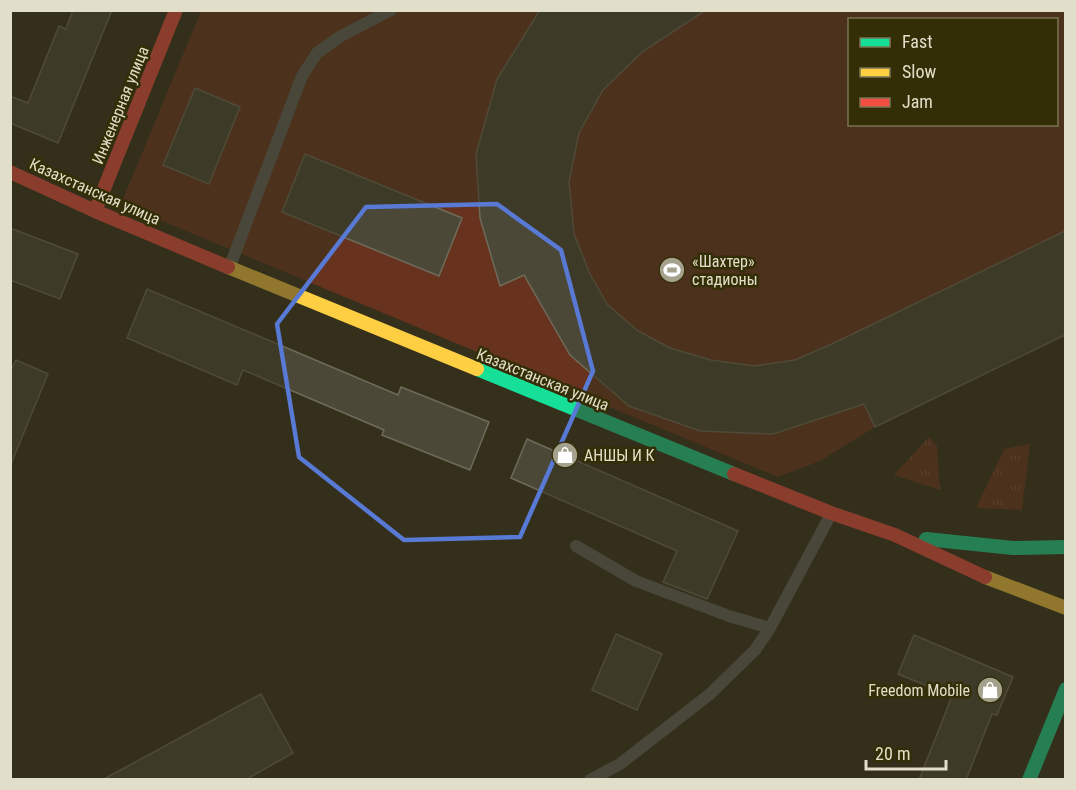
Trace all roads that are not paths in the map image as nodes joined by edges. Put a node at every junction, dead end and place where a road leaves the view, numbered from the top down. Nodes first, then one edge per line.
1 (176, 10) edge
2 (391, 10) edge
3 (10, 172) edge
4 (95, 211) junction
5 (230, 267) junction
6 (831, 513) junction
7 (895, 535) junction
8 (576, 546) dead end
9 (1065, 548) edge
10 (1065, 608) edge
11 (770, 628) junction
12 (1065, 688) edge
13 (590, 780) edge
14 (1029, 780) edge

1 - 4 main road, Инженерная улица
2 - 5 lane
3 - 4 main road, Казахстанская улица
4 - 5 main road, Казахстанская улица
5 - 6 main road, Казахстанская улица
6 - 7 main road, Казахстанская улица
6 - 11 lane
7 - 9 main road
7 - 10 main road, Казахстанская улица
8 - 11 lane
11 - 13 lane
12 - 14 main road

